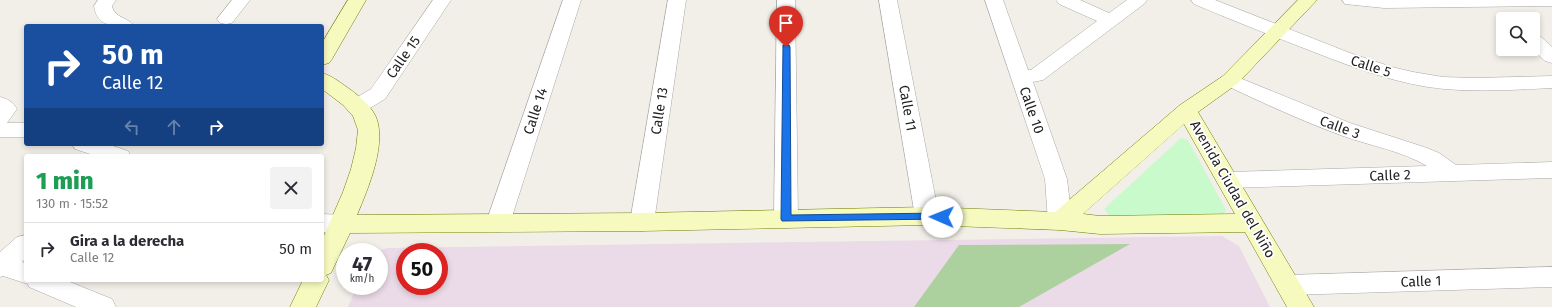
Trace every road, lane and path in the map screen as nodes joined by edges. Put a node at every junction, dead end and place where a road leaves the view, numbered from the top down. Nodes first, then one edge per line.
1 (107, 0) edge
2 (241, 0) edge
3 (357, 0) edge
4 (442, 0) edge
5 (572, 0) edge
6 (677, 0) edge
7 (786, 0) edge
8 (888, 0) edge
9 (994, 0) edge
10 (1065, 0) edge
11 (1138, 0) edge
12 (1200, 0) edge
13 (1308, 0) edge
14 (1351, 0) edge
15 (1488, 1) edge
16 (1552, 1) edge
17 (1501, 12) edge
18 (226, 19) dead end
19 (1109, 20) junction
20 (120, 24) edge
21 (1278, 32) junction
22 (1540, 46) edge
23 (324, 55) edge
24 (1552, 57) edge
25 (1020, 77) junction
26 (324, 80) edge
27 (1230, 80) junction
28 (1552, 82) edge
29 (0, 104) edge
30 (358, 106) junction
31 (1187, 110) junction
32 (0, 118) edge
33 (0, 130) edge
34 (24, 130) edge
35 (89, 146) edge
36 (114, 154) edge
37 (1552, 170) edge
38 (1451, 173) junction
39 (1228, 180) junction
40 (927, 216) junction
41 (786, 219) junction
42 (1060, 221) junction
43 (642, 222) junction
44 (498, 223) junction
45 (1254, 223) junction
46 (332, 224) edge
47 (24, 246) edge
48 (324, 258) edge
49 (1, 266) edge
50 (24, 274) edge
51 (1552, 277) edge
52 (43, 282) edge
53 (315, 282) edge
54 (1289, 285) junction
55 (103, 307) edge
56 (303, 307) edge
57 (1301, 307) edge

1 - 20 street
2 - 18 street
3 - 23 main road
4 - 30 street, Calle 15
5 - 44 street, Calle 14
6 - 43 street, Calle 13
7 - 41 street
8 - 40 street, Calle 11
9 - 25 street, Calle 10
10 - 19 street
11 - 19 street
12 - 21 street, Calle 5
13 - 21 main road, Avenida Ciudad del Niño
14 - 15 street
15 - 16 street
15 - 17 street
19 - 25 street
21 - 27 main road, Avenida Ciudad del Niño
21 - 28 street, Calle 5
22 - 24 street
25 - 42 street, Calle 10
26 - 30 main road
27 - 31 main road, Avenida Ciudad del Niño
27 - 38 street, Calle 3
29 - 32 street
30 - 46 main road
31 - 39 main road, Avenida Ciudad del Niño
31 - 42 main road
33 - 34 street
35 - 36 street
37 - 38 street, Calle 2
38 - 39 street, Calle 2
39 - 45 main road, Avenida Ciudad del Niño
40 - 41 main road
40 - 42 main road
41 - 43 main road
42 - 45 main road
43 - 44 main road
44 - 46 main road
45 - 54 main road, Avenida Ciudad del Niño
46 - 48 main road
47 - 49 street
49 - 50 street
51 - 54 street, Calle 1
52 - 55 street
53 - 56 main road
54 - 57 main road, Avenida Ciudad del Niño

